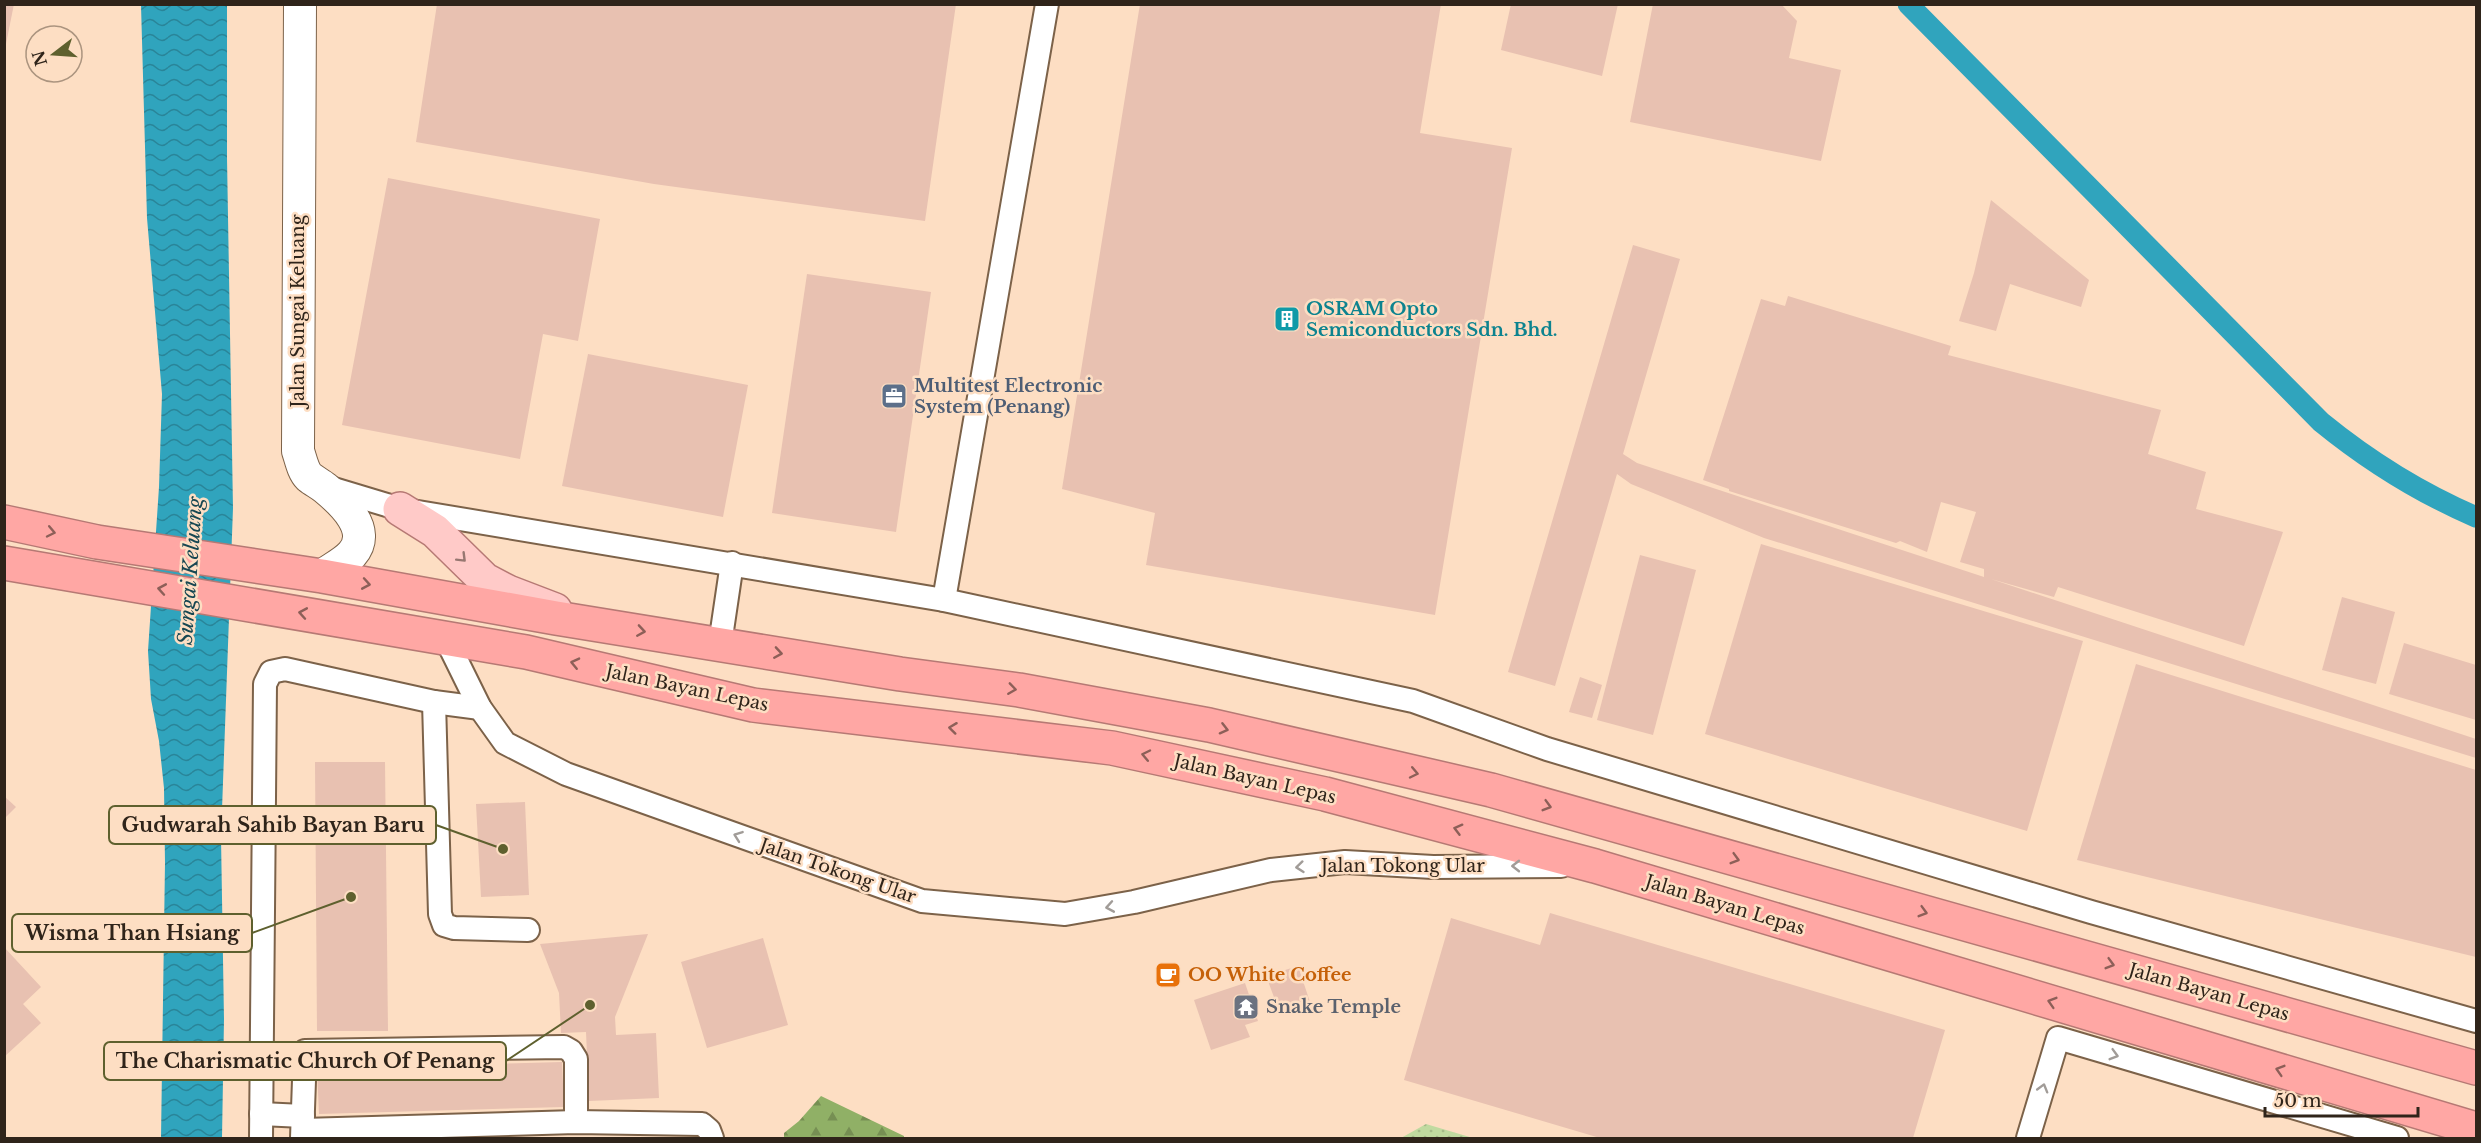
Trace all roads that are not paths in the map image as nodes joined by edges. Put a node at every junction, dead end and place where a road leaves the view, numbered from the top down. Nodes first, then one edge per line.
1 (300, 4) edge
2 (1047, 4) edge
3 (324, 487) junction
4 (400, 509) junction
5 (4, 522) edge
6 (4, 563) edge
7 (732, 563) junction
8 (322, 576) junction
9 (944, 600) junction
10 (592, 623) junction
11 (445, 637) junction
12 (720, 644) junction
13 (435, 702) junction
14 (480, 708) junction
15 (1595, 866) junction
16 (528, 930) dead end
17 (2476, 1021) edge
18 (2476, 1068) edge
19 (261, 1114) junction
20 (576, 1122) junction
21 (303, 1128) edge
22 (2476, 1129) edge
23 (711, 1134) edge
24 (261, 1138) edge
25 (2028, 1138) edge
26 (2397, 1138) edge

1 - 3 street, Jalan Sungai Keluang
2 - 9 street
3 - 4 street
3 - 8 street, Jalan Sungai Keluang
4 - 7 street
4 -> 10 main road
5 -> 8 highway, Jalan Bayan Lepas
11 -> 6 highway, Jalan Bayan Lepas
7 - 9 street
7 - 12 street
8 -> 10 highway, Jalan Bayan Lepas
9 - 17 street
10 -> 12 highway, Jalan Bayan Lepas
11 - 14 street, Jalan Tokong Ular
15 -> 11 highway, Jalan Bayan Lepas
12 -> 18 highway, Jalan Bayan Lepas
13 - 14 street
13 - 16 street
13 - 19 street
15 -> 14 street, Jalan Tokong Ular
22 -> 15 highway, Jalan Bayan Lepas
19 - 21 street
19 - 24 street
20 - 21 street
20 - 21 street
20 - 23 street
25 -> 26 street

